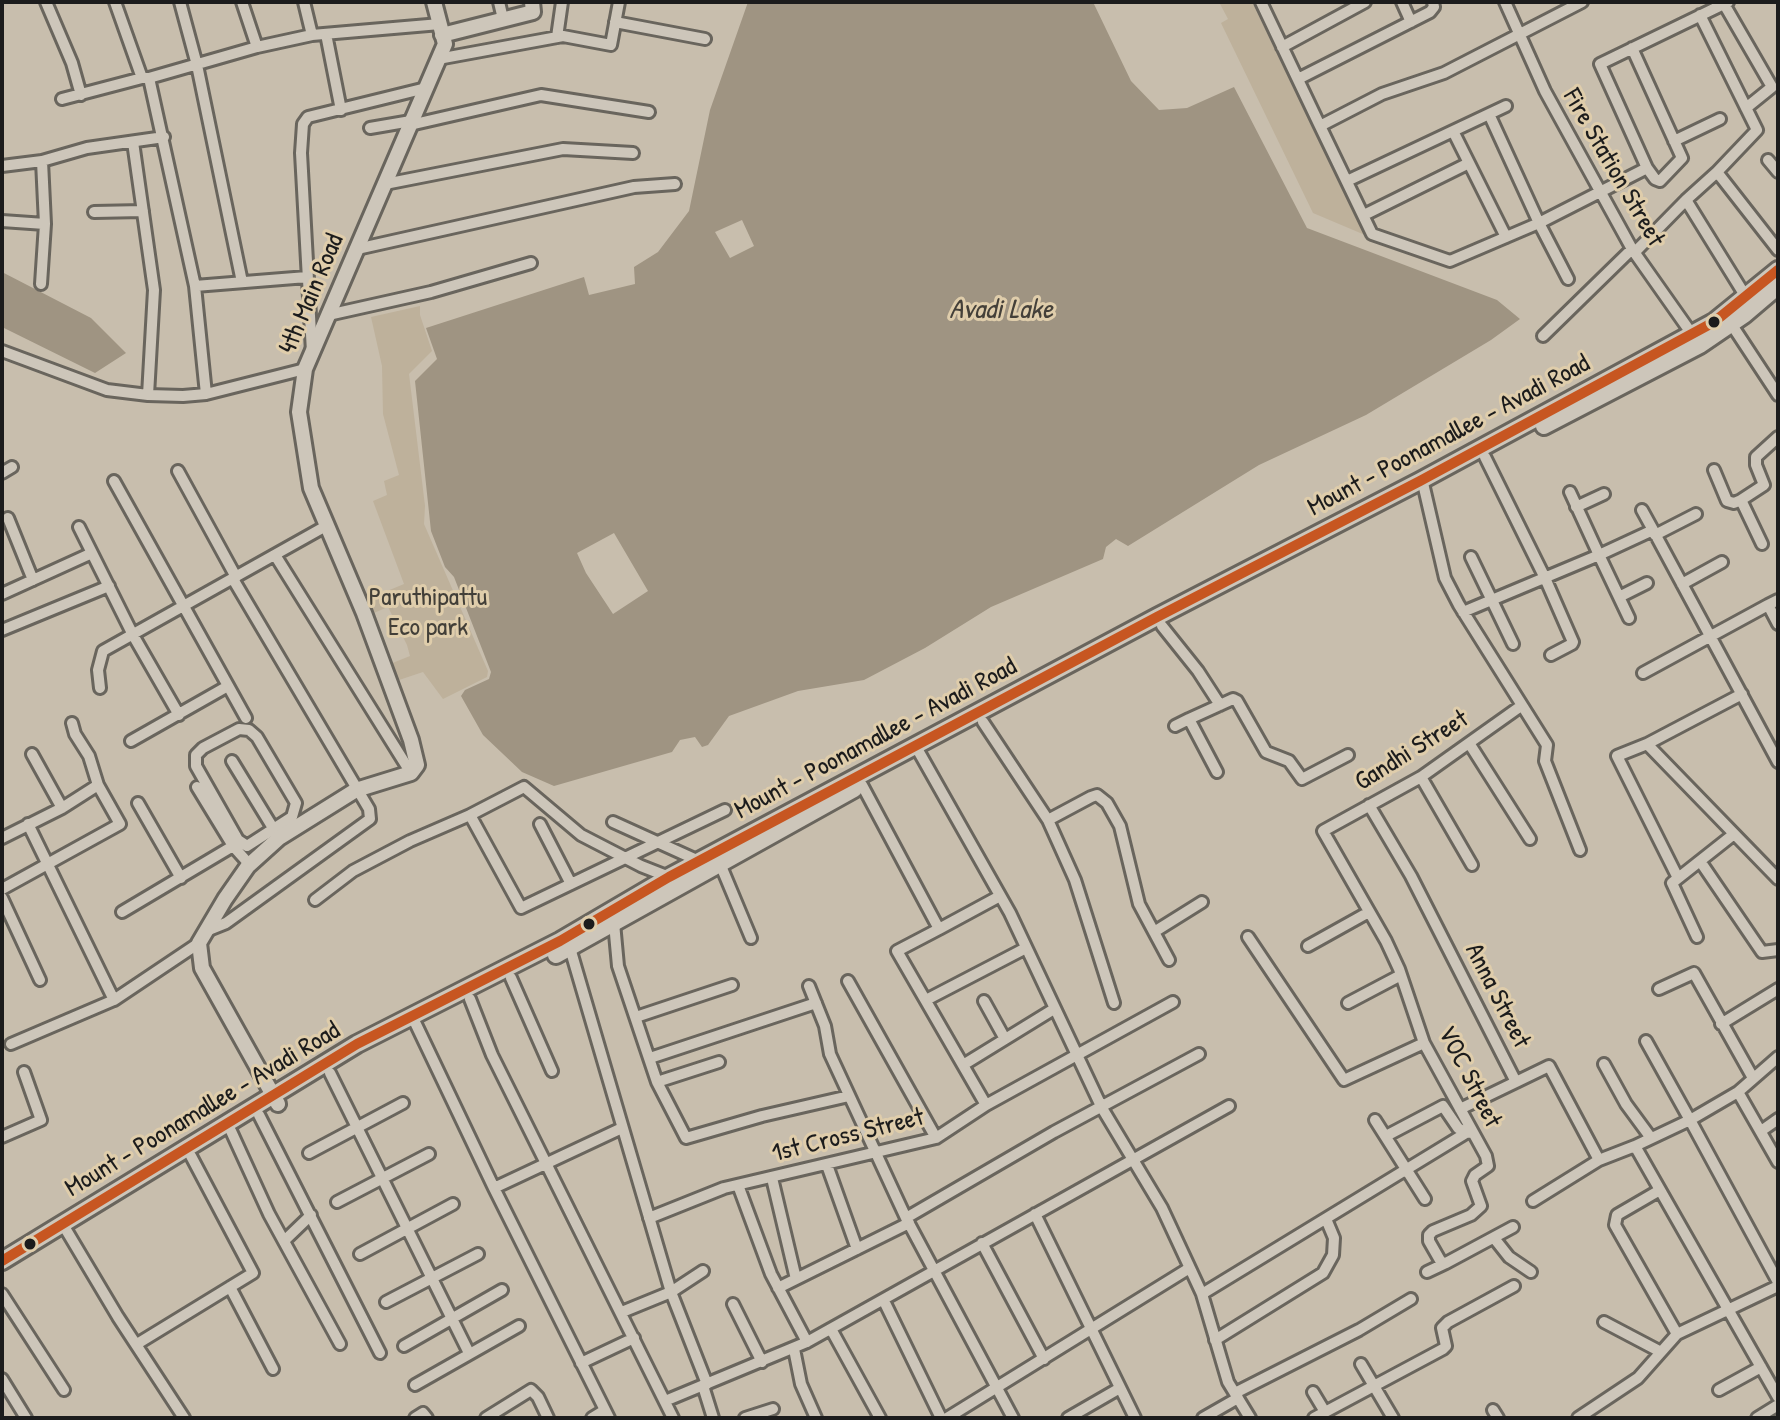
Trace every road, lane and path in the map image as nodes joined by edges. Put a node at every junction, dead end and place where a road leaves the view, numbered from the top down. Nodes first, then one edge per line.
1 (46, 2) edge
2 (115, 2) edge
3 (180, 2) edge
4 (242, 2) edge
5 (304, 2) edge
6 (434, 2) edge
7 (499, 2) edge
8 (532, 2) edge
9 (562, 2) edge
10 (619, 2) edge
11 (1261, 2) edge
12 (1365, 2) edge
13 (1402, 2) edge
14 (1433, 2) edge
15 (1505, 2) edge
16 (1582, 2) edge
17 (1726, 3) edge
18 (1700, 15) junction
19 (503, 19) junction
20 (615, 22) junction
21 (1411, 22) junction
22 (441, 30) junction
23 (1520, 32) junction
24 (326, 34) junction
25 (312, 35) junction
26 (557, 37) junction
27 (705, 39) dead end
28 (257, 47) junction
29 (1282, 47) junction
30 (1632, 48) junction
31 (438, 59) junction
32 (197, 65) junction
33 (146, 78) junction
34 (1298, 79) junction
35 (426, 88) junction
36 (1775, 90) edge
37 (81, 95) junction
38 (62, 99) dead end
39 (1506, 106) dead end
40 (1746, 108) junction
41 (341, 110) junction
42 (649, 112) dead end
43 (1489, 114) junction
44 (1720, 119) dead end
45 (410, 123) junction
46 (1320, 126) junction
47 (370, 128) dead end
48 (1453, 131) junction
49 (164, 137) junction
50 (1674, 141) junction
51 (133, 142) junction
52 (633, 153) dead end
53 (1768, 160) dead end
54 (42, 161) junction
55 (1469, 163) junction
56 (2, 166) edge
57 (1647, 168) junction
58 (1717, 172) junction
59 (1778, 172) edge
60 (1347, 181) junction
61 (385, 184) junction
62 (675, 184) dead end
63 (1601, 193) junction
64 (1686, 200) junction
65 (143, 211) junction
66 (94, 212) dead end
67 (1364, 215) junction
68 (2, 221) edge
69 (1539, 223) junction
70 (45, 224) junction
71 (1506, 237) junction
72 (357, 249) junction
73 (1778, 250) edge
74 (1633, 251) junction
75 (531, 263) dead end
76 (1778, 270) edge
77 (307, 277) junction
78 (1568, 279) dead end
79 (242, 282) junction
80 (41, 284) dead end
81 (195, 286) junction
82 (1778, 286) edge
83 (1746, 297) junction
84 (328, 315) junction
85 (1728, 319) junction
86 (1543, 336) dead end
87 (1696, 339) junction
88 (2, 351) edge
89 (312, 353) junction
90 (305, 369) junction
91 (206, 394) junction
92 (148, 395) junction
93 (1778, 395) edge
94 (1778, 437) edge
95 (1485, 457) junction
96 (1714, 470) dead end
97 (178, 471) dead end
98 (114, 481) dead end
99 (1424, 484) junction
100 (1570, 492) dead end
101 (1604, 494) dead end
102 (1741, 500) junction
103 (1576, 507) junction
104 (1642, 510) dead end
105 (1696, 514) dead end
106 (8, 518) dead end
107 (326, 526) junction
108 (79, 527) dead end
109 (1654, 533) junction
110 (1762, 544) dead end
111 (92, 553) junction
112 (275, 555) junction
113 (1599, 555) junction
114 (1471, 557) dead end
115 (1722, 562) dead end
116 (234, 578) junction
117 (1545, 578) junction
118 (33, 580) junction
119 (1647, 583) dead end
120 (1682, 584) junction
121 (109, 586) junction
122 (2, 594) edge
123 (1619, 597) junction
124 (1492, 600) junction
125 (1773, 602) edge
126 (183, 607) junction
127 (1463, 612) junction
128 (1629, 618) dead end
129 (1778, 624) edge
130 (1162, 626) junction
131 (2, 630) edge
132 (133, 635) junction
133 (1711, 637) junction
134 (1513, 644) dead end
135 (1551, 655) dead end
136 (1643, 673) dead end
137 (228, 686) junction
138 (100, 688) dead end
139 (1742, 694) junction
140 (1220, 705) junction
141 (1521, 706) junction
142 (179, 715) junction
143 (246, 718) dead end
144 (1189, 719) junction
145 (983, 722) junction
146 (72, 723) dead end
147 (1175, 726) dead end
148 (131, 741) dead end
149 (1469, 743) junction
150 (1647, 744) junction
151 (918, 750) junction
152 (32, 754) dead end
153 (1348, 755) dead end
154 (232, 761) dead end
155 (1778, 762) edge
156 (1217, 772) dead end
157 (411, 773) junction
158 (1421, 777) junction
159 (98, 785) junction
160 (862, 785) junction
161 (197, 787) dead end
162 (356, 790) junction
163 (138, 803) dead end
164 (1369, 805) junction
165 (62, 808) junction
166 (725, 810) dead end
167 (470, 815) junction
168 (1048, 820) junction
169 (613, 822) dead end
170 (28, 824) junction
171 (540, 824) dead end
172 (1323, 831) joint
173 (277, 834) junction
174 (1734, 834) junction
175 (2, 838) edge
176 (1530, 839) dead end
177 (658, 842) junction
178 (233, 846) junction
179 (1580, 850) dead end
180 (625, 858) junction
181 (699, 861) junction
182 (1700, 861) junction
183 (47, 863) junction
184 (250, 865) junction
185 (1472, 865) dead end
186 (721, 866) junction
187 (669, 877) junction
188 (181, 878) junction
189 (1678, 878) junction
190 (1778, 879) edge
191 (571, 884) junction
192 (2, 889) edge
193 (1000, 896) junction
194 (2, 898) edge
195 (315, 900) dead end
196 (1202, 902) dead end
197 (122, 912) dead end
198 (1369, 912) junction
199 (614, 923) junction
200 (939, 929) junction
201 (1154, 932) junction
202 (202, 937) junction
203 (1248, 937) dead end
204 (1697, 937) dead end
205 (751, 938) dead end
206 (1308, 946) dead end
207 (570, 948) junction
208 (1026, 948) junction
209 (1778, 950) edge
210 (1169, 960) dead end
211 (1401, 975) junction
212 (511, 978) junction
213 (40, 980) dead end
214 (848, 981) dead end
215 (732, 985) dead end
216 (809, 986) dead end
217 (1659, 989) dead end
218 (1778, 989) edge
219 (470, 999) junction
220 (114, 1000) junction
221 (926, 1000) junction
222 (984, 1001) dead end
223 (1173, 1002) dead end
224 (816, 1003) junction
225 (1114, 1003) dead end
226 (1348, 1003) dead end
227 (1054, 1009) junction
228 (636, 1017) junction
229 (415, 1021) junction
230 (1721, 1024) junction
231 (1005, 1039) junction
232 (1646, 1041) dead end
233 (1424, 1043) junction
234 (11, 1044) dead end
235 (1199, 1054) dead end
236 (1076, 1057) junction
237 (1778, 1057) edge
238 (650, 1058) junction
239 (719, 1062) dead end
240 (1604, 1064) dead end
241 (963, 1065) junction
242 (552, 1071) dead end
243 (24, 1072) dead end
244 (330, 1073) junction
245 (1753, 1078) junction
246 (657, 1082) junction
247 (1516, 1082) junction
248 (1738, 1092) junction
249 (849, 1096) junction
250 (275, 1099) junction
251 (403, 1103) dead end
252 (986, 1105) junction
253 (1229, 1106) dead end
254 (1102, 1108) junction
255 (1460, 1109) junction
256 (259, 1115) junction
257 (1778, 1119) edge
258 (1375, 1120) dead end
259 (1690, 1120) junction
260 (356, 1127) junction
261 (622, 1128) junction
262 (231, 1131) junction
263 (1761, 1131) junction
264 (1469, 1132) junction
265 (1386, 1136) junction
266 (2, 1137) edge
267 (936, 1138) junction
268 (1651, 1138) junction
269 (1635, 1146) junction
270 (309, 1153) dead end
271 (429, 1154) dead end
272 (876, 1154) junction
273 (191, 1156) junction
274 (1132, 1160) junction
275 (1599, 1160) junction
276 (1778, 1162) edge
277 (546, 1164) junction
278 (827, 1165) junction
279 (1408, 1170) junction
280 (772, 1178) junction
281 (381, 1179) junction
282 (738, 1185) junction
283 (494, 1188) junction
284 (1660, 1190) junction
285 (1425, 1199) dead end
286 (1533, 1201) dead end
287 (337, 1202) dead end
288 (453, 1204) dead end
289 (1035, 1214) junction
290 (311, 1215) junction
291 (649, 1218) junction
292 (1326, 1219) junction
293 (907, 1220) junction
294 (64, 1227) junction
295 (1513, 1227) dead end
296 (406, 1229) junction
297 (1494, 1238) junction
298 (284, 1241) junction
299 (982, 1243) junction
300 (857, 1249) junction
301 (360, 1254) dead end
302 (478, 1254) dead end
303 (2, 1261) edge
304 (1446, 1263) junction
305 (1188, 1269) junction
306 (2, 1271) edge
307 (703, 1271) dead end
308 (935, 1271) junction
309 (1427, 1272) dead end
310 (1531, 1272) dead end
311 (432, 1279) junction
312 (796, 1279) junction
313 (1778, 1284) edge
314 (1514, 1286) dead end
315 (230, 1287) junction
316 (778, 1288) junction
317 (502, 1290) dead end
318 (671, 1292) junction
319 (2, 1294) edge
320 (1202, 1294) junction
321 (1411, 1299) dead end
322 (884, 1301) junction
323 (386, 1302) dead end
324 (733, 1304) dead end
325 (1729, 1310) junction
326 (622, 1312) junction
327 (452, 1318) junction
328 (1604, 1322) dead end
329 (519, 1326) dead end
330 (1091, 1328) junction
331 (831, 1329) junction
332 (1677, 1334) junction
333 (634, 1338) junction
334 (1215, 1340) junction
335 (807, 1342) junction
336 (137, 1344) junction
337 (340, 1344) dead end
338 (404, 1346) dead end
339 (794, 1349) junction
340 (1661, 1352) junction
341 (380, 1353) dead end
342 (469, 1353) junction
343 (1044, 1359) junction
344 (762, 1362) junction
345 (581, 1363) junction
346 (1361, 1364) dead end
347 (1761, 1367) junction
348 (273, 1369) dead end
349 (2, 1379) edge
350 (415, 1385) dead end
351 (705, 1385) junction
352 (1374, 1387) junction
353 (1120, 1388) junction
354 (997, 1389) junction
355 (64, 1390) dead end
356 (1719, 1390) dead end
357 (1313, 1392) dead end
358 (1237, 1396) junction
359 (1778, 1397) edge
360 (665, 1401) junction
361 (1778, 1405) edge
362 (773, 1409) dead end
363 (1325, 1412) junction
364 (607, 1414) edge
365 (26, 1418) edge
366 (184, 1418) edge
367 (415, 1418) edge
368 (427, 1418) edge
369 (486, 1418) edge
370 (548, 1418) edge
371 (592, 1418) edge
372 (673, 1418) edge
373 (713, 1418) edge
374 (745, 1418) edge
375 (816, 1418) edge
376 (880, 1418) edge
377 (941, 1418) edge
378 (947, 1418) edge
379 (1013, 1418) edge
380 (1068, 1418) edge
381 (1135, 1418) edge
382 (1203, 1418) edge
383 (1250, 1418) edge
384 (1314, 1418) edge
385 (1393, 1418) edge
386 (1578, 1418) edge
387 (1757, 1418) edge

1 - 37 street
2 - 33 street
3 - 32 street
4 - 28 street
5 - 25 street
6 - 22 main road, 4th Main Road
7 - 19 street
8 - 19 main road
9 - 26 street
10 - 20 street
11 - 29 street
12 - 29 street
13 - 21 street
14 - 21 street
15 - 23 street, Fire Station Street
16 - 23 street
17 - 18 street
17 - 36 street
18 - 30 street
18 - 40 street
19 - 22 main road
20 - 26 street
20 - 27 street
21 - 34 street
22 - 24 street
22 - 31 main road, 4th Main Road
23 - 46 street
23 - 63 street, Fire Station Street
24 - 25 street
24 - 41 street
25 - 28 street
26 - 31 street
28 - 32 street
29 - 34 street
30 - 50 street
30 - 57 street
31 - 35 main road, 4th Main Road
32 - 33 street
32 - 79 street
33 - 37 street
33 - 49 street
34 - 46 street
35 - 41 street
35 - 45 main road, 4th Main Road
36 - 40 street
37 - 38 street
39 - 43 street
40 - 58 street
41 - 77 street
42 - 45 street
43 - 48 street
43 - 69 street
44 - 50 street
45 - 47 street
45 - 61 main road, 4th Main Road
46 - 60 street
48 - 55 street
48 - 60 street
49 - 51 street
49 - 81 street
50 - 57 street
51 - 54 street
51 - 65 street
52 - 61 street
53 - 59 street
54 - 56 street
54 - 70 street
55 - 67 street
55 - 71 street
57 - 63 street
58 - 64 street
58 - 73 street
60 - 67 street
61 - 72 main road, 4th Main Road
62 - 72 street
63 - 69 street
63 - 74 street, Fire Station Street
64 - 74 street
64 - 83 street
65 - 66 street
65 - 92 street
67 - 71 street
68 - 70 street
69 - 71 street
69 - 78 street
70 - 80 street
72 - 84 main road, 4th Main Road
74 - 86 street
74 - 87 street, Fire Station Street
75 - 84 street
76 - 83 main road, Mount - Poonamallee - Avadi Road
77 - 79 street
77 - 89 street
79 - 81 street
81 - 91 street
82 - 85 main road, Mount - Poonamallee - Avadi Road
83 - 85 main road, Mount - Poonamallee - Avadi Road
84 - 89 main road, 4th Main Road
85 - 87 main road, Mount - Poonamallee - Avadi Road
85 - 93 street
87 - 95 main road, Mount - Poonamallee - Avadi Road
87 - 99 main road, Mount - Poonamallee - Avadi Road
88 - 92 street
89 - 90 main road, 4th Main Road
90 - 91 street
90 - 107 main road, 4th Main Road
91 - 92 street
94 - 102 street
95 - 99 main road, Mount - Poonamallee - Avadi Road
95 - 117 street
96 - 102 street
97 - 116 street
98 - 126 street
99 - 127 street
99 - 130 main road, Mount - Poonamallee - Avadi Road
99 - 151 main road, Mount - Poonamallee - Avadi Road
100 - 103 street
101 - 103 street
102 - 110 street
103 - 113 street
104 - 109 street
105 - 109 street
106 - 118 street
107 - 112 street
107 - 157 main road, 4th Main Road
108 - 111 street
109 - 113 street
109 - 120 street
111 - 118 street
111 - 121 street
112 - 116 street
112 - 157 street
113 - 117 street
113 - 123 street
114 - 124 street
115 - 120 street
116 - 126 street
116 - 162 street
117 - 124 street
117 - 135 street
118 - 122 street
119 - 123 street
120 - 133 street
121 - 131 street
121 - 132 street
123 - 128 street
124 - 127 street
124 - 134 street
125 - 129 street
125 - 133 street
126 - 132 street
126 - 137 street
127 - 141 street
130 - 140 street
130 - 145 main road, Mount - Poonamallee - Avadi Road
132 - 138 street
132 - 142 street
133 - 136 street
133 - 139 street
137 - 142 street
137 - 143 street
139 - 150 street
139 - 155 street
140 - 144 street
140 - 153 street
141 - 149 street, Gandhi Street
141 - 179 street
142 - 148 street
144 - 147 street
144 - 156 street
145 - 151 main road, Mount - Poonamallee - Avadi Road
145 - 168 street
146 - 159 street
149 - 158 street, Gandhi Street
149 - 176 street
150 - 174 street
150 - 189 street
151 - 160 main road, Mount - Poonamallee - Avadi Road
151 - 181 main road, Mount - Poonamallee - Avadi Road
151 - 193 street
152 - 165 street
154 - 173 street
157 - 162 main road
158 - 164 street, Gandhi Street
158 - 185 street
159 - 165 street
159 - 183 street
160 - 186 main road, Mount - Poonamallee - Avadi Road
160 - 200 street
161 - 178 street
162 - 173 main road
162 - 202 street
163 - 188 street
164 - 172 street, Gandhi Street
164 - 247 street, Anna Street
165 - 170 street
166 - 177 street
167 - 180 street
167 - 191 street
167 - 195 street
168 - 201 street
168 - 225 street
169 - 177 street
170 - 175 street
170 - 183 street
171 - 191 street
172 - 198 street, VOC Street
173 - 173 street
173 - 184 main road
174 - 182 street
174 - 190 street
177 - 180 street
177 - 181 street
178 - 184 street
178 - 188 street
180 - 187 street
180 - 191 street
181 - 187 main road, Mount - Poonamallee - Avadi Road
182 - 189 street
182 - 209 street
183 - 192 street
183 - 220 street
184 - 202 main road
186 - 199 main road, Mount - Poonamallee - Avadi Road
186 - 205 street
187 - 229 main road, Mount - Poonamallee - Avadi Road
188 - 197 street
189 - 204 street
193 - 200 street
193 - 208 street
194 - 213 street
196 - 201 street
198 - 206 street
198 - 211 street, VOC Street
199 - 207 main road, Mount - Poonamallee - Avadi Road
199 - 228 street
200 - 221 street
201 - 210 street
202 - 220 street
202 - 250 main road
203 - 233 street
207 - 212 main road, Mount - Poonamallee - Avadi Road
207 - 261 street
208 - 221 street
208 - 227 street
211 - 226 street
211 - 233 street, VOC Street
212 - 219 main road, Mount - Poonamallee - Avadi Road
212 - 242 street
214 - 267 street
215 - 228 street
216 - 224 street
217 - 230 street
218 - 230 street
219 - 229 main road, Mount - Poonamallee - Avadi Road
219 - 277 street
220 - 234 street
221 - 241 street
222 - 231 street
223 - 236 street, 1st Cross Street
224 - 238 street
224 - 249 street
227 - 231 street
227 - 236 street
228 - 238 street
229 - 244 main road, Mount - Poonamallee - Avadi Road
229 - 250 main road, Mount - Poonamallee - Avadi Road
229 - 283 street
230 - 245 street
231 - 241 street
232 - 259 street
233 - 255 street, VOC Street
235 - 254 street
236 - 252 street, 1st Cross Street
236 - 254 street
237 - 245 street
238 - 246 street
239 - 246 street
240 - 268 street
241 - 252 street
243 - 266 street
244 - 250 main road, Mount - Poonamallee - Avadi Road
244 - 260 street
245 - 248 street
246 - 249 street
247 - 255 street
247 - 275 street, Anna Street
248 - 259 street
248 - 263 street
249 - 272 street
250 - 256 main road, Mount - Poonamallee - Avadi Road
250 - 294 main road, Mount - Poonamallee - Avadi Road
251 - 260 street
252 - 267 street, 1st Cross Street
253 - 274 street
254 - 274 street
254 - 293 street
255 - 264 street, VOC Street
256 - 262 main road, Mount - Poonamallee - Avadi Road
256 - 290 street
257 - 263 street
258 - 265 street
259 - 268 street
259 - 313 street
260 - 270 street
260 - 281 street
261 - 277 street
261 - 291 street
262 - 273 main road, Mount - Poonamallee - Avadi Road
262 - 298 street
263 - 276 street
264 - 265 street
264 - 279 street
264 - 304 street, VOC Street
265 - 279 street
267 - 272 street, 1st Cross Street
268 - 269 street
269 - 275 street
269 - 284 street
271 - 281 street
272 - 278 street, 1st Cross Street
272 - 293 street
273 - 294 main road, Mount - Poonamallee - Avadi Road
273 - 315 street
274 - 289 street
274 - 305 street
275 - 286 street
277 - 283 street
277 - 326 street
278 - 280 street, 1st Cross Street
278 - 300 street
279 - 285 street
279 - 292 street
280 - 282 street, 1st Cross Street
280 - 312 street
281 - 287 street
281 - 296 street
282 - 291 street, 1st Cross Street
282 - 316 street
283 - 345 street
284 - 325 street
284 - 332 street
288 - 296 street
289 - 299 street
289 - 330 street
290 - 298 street
290 - 341 street
291 - 318 street
292 - 320 street
292 - 334 street
293 - 300 street
293 - 308 street
294 - 303 main road, Mount - Poonamallee - Avadi Road
294 - 306 main road, Mount - Poonamallee - Avadi Road
294 - 336 street
295 - 297 street
296 - 301 street
296 - 311 street
297 - 304 street
297 - 310 street
298 - 337 street
299 - 308 street
299 - 343 street
300 - 312 street
302 - 311 street
304 - 309 street
305 - 320 street
305 - 330 street
307 - 318 street
308 - 322 street
308 - 354 street
311 - 323 street
311 - 327 street
312 - 316 street
313 - 325 street
314 - 352 street
315 - 336 street
315 - 348 street
316 - 335 street
317 - 327 street
318 - 326 street
318 - 351 street
319 - 355 street
320 - 334 street
321 - 358 street
322 - 331 street
322 - 377 street
324 - 344 street
325 - 332 street
325 - 347 street
326 - 333 street
327 - 338 street
327 - 342 street
328 - 340 street
329 - 342 street
330 - 343 street
330 - 353 street
331 - 335 street
331 - 376 street
332 - 340 street
333 - 345 street
333 - 360 street
334 - 358 street
335 - 339 street
336 - 366 street
339 - 344 street
339 - 375 street
340 - 386 street
342 - 350 street
343 - 354 street
344 - 351 street
345 - 364 street
346 - 352 street
347 - 356 street
347 - 359 street
349 - 365 street
351 - 360 street
351 - 373 street
352 - 363 street
352 - 385 street
353 - 380 street
353 - 381 street
354 - 378 street
354 - 379 street
357 - 363 street
358 - 382 street
358 - 383 street
360 - 372 street
361 - 387 street
362 - 374 street
363 - 384 street
364 - 371 street
367 - 368 street
369 - 370 street

